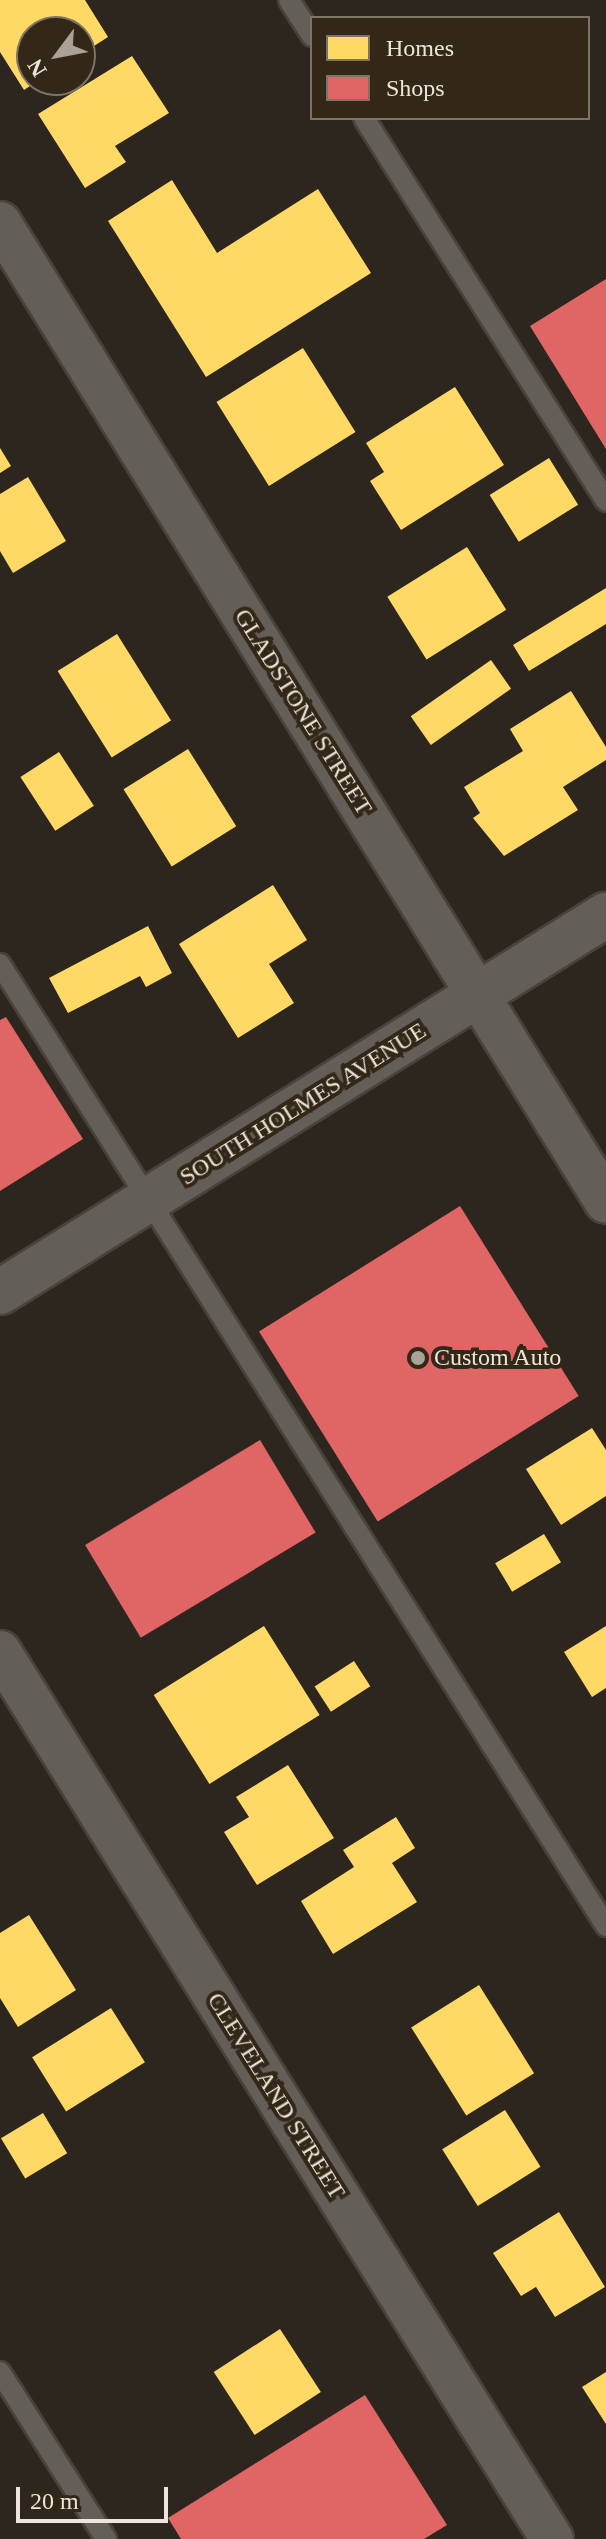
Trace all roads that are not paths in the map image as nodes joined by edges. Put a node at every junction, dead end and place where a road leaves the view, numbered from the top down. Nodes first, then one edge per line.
1 (289, 0) edge
2 (310, 33) edge
3 (365, 120) edge
4 (0, 223) edge
5 (606, 501) edge
6 (606, 915) edge
7 (0, 964) edge
8 (478, 995) junction
9 (148, 1202) junction
10 (606, 1202) edge
11 (0, 1292) edge
12 (0, 1652) edge
13 (606, 1926) edge
14 (0, 2372) edge
15 (106, 2539) edge
16 (552, 2539) edge

1 - 2 lane
3 - 5 lane
4 - 8 street, GLADSTONE STREET
6 - 8 main road, SOUTH HOLMES AVENUE
7 - 9 lane
8 - 9 main road, SOUTH HOLMES AVENUE
8 - 10 street, GLADSTONE STREET
9 - 11 main road, SOUTH HOLMES AVENUE
9 - 13 lane
12 - 16 street, CLEVELAND STREET
14 - 15 lane

